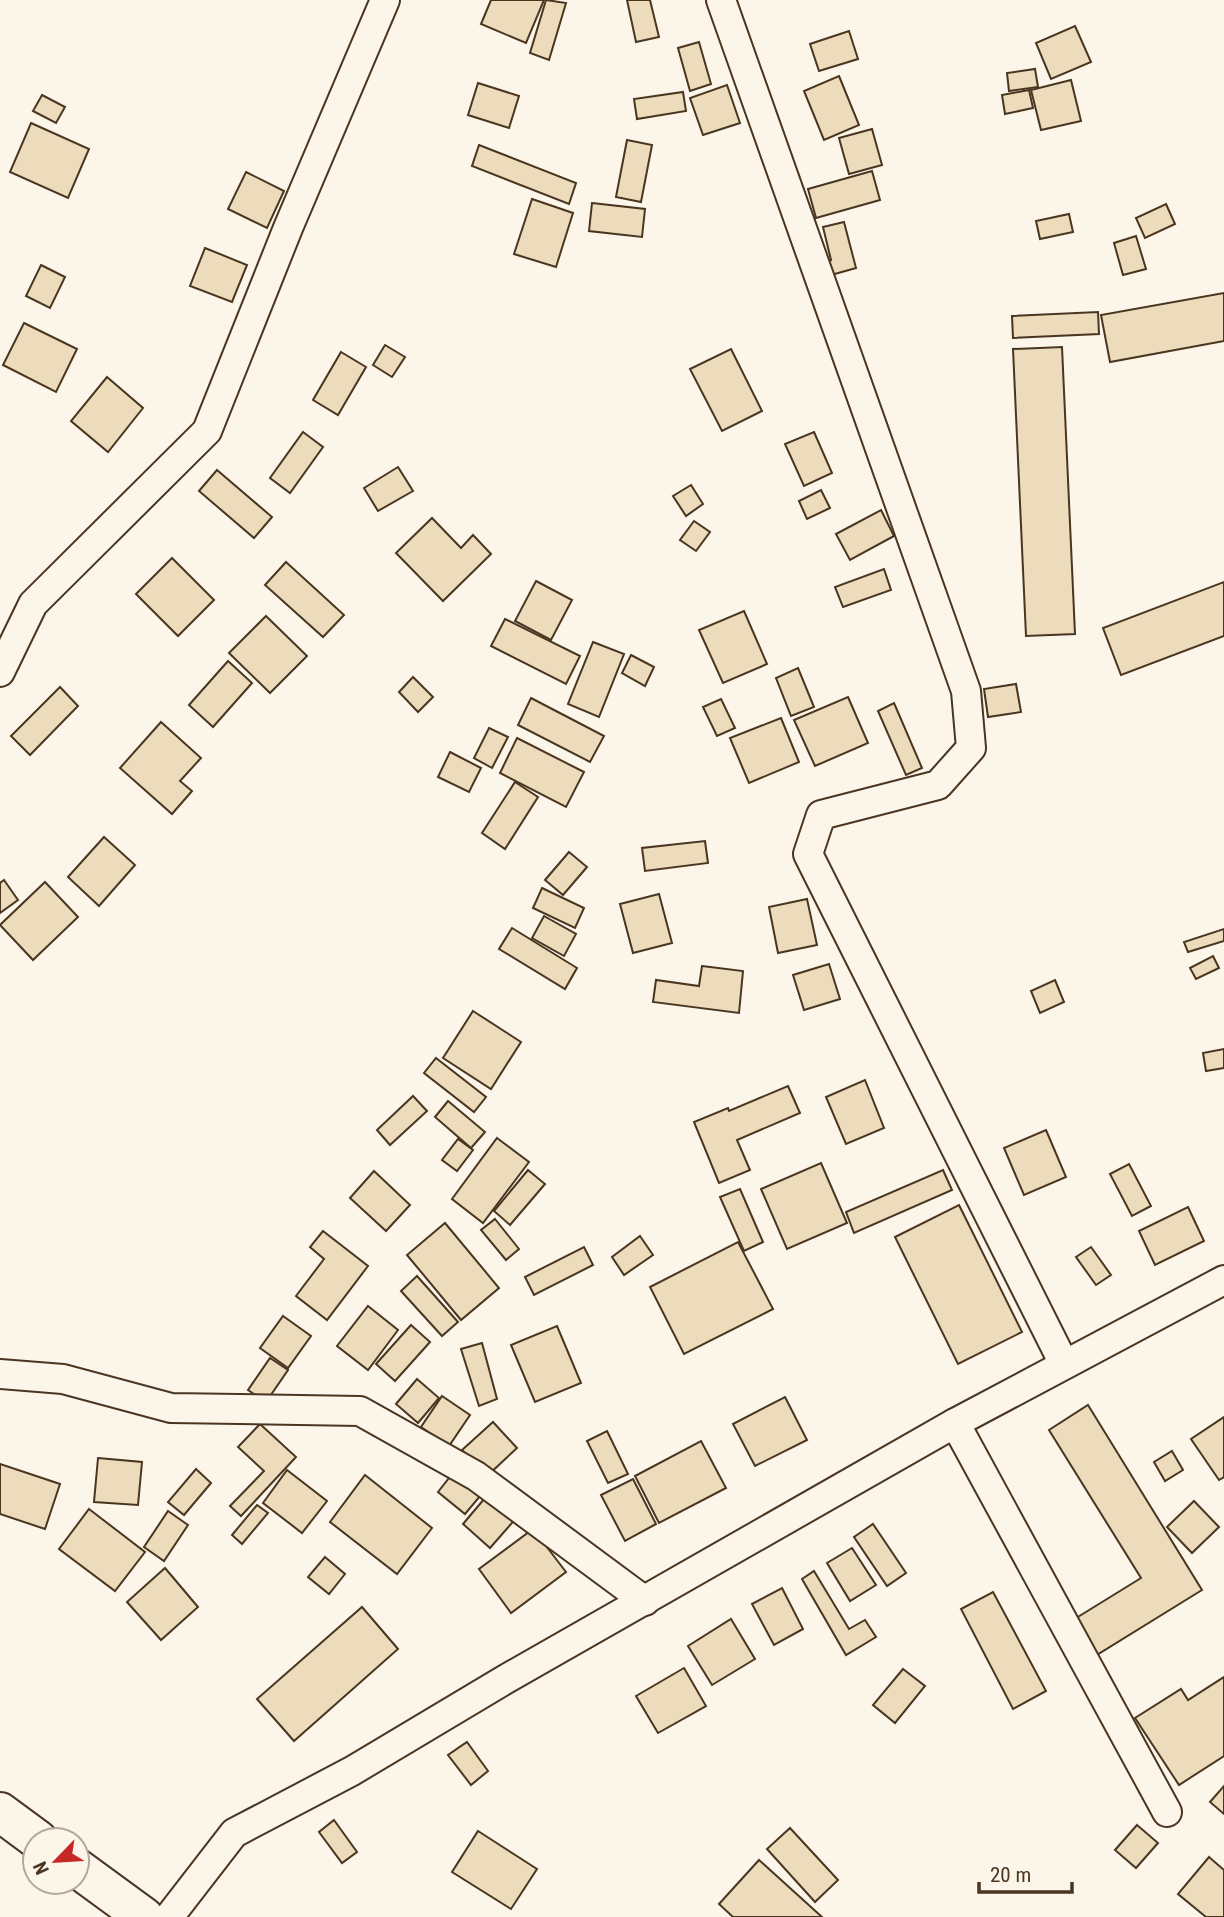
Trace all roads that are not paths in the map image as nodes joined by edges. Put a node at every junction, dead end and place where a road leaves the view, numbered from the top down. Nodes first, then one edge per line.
1 (385, 0) edge
2 (721, 0) edge
3 (0, 672) edge
4 (1224, 1280) edge
5 (1064, 1364) junction
6 (0, 1374) edge
7 (955, 1423) junction
8 (645, 1601) junction
9 (0, 1812) edge
10 (1167, 1812) dead end
11 (21, 1827) edge
12 (91, 1878) edge
13 (144, 1917) edge
14 (169, 1917) edge

1 - 3 street
2 - 5 street
4 - 5 street
5 - 7 street
6 - 8 street
7 - 8 street
7 - 10 street
8 - 14 street
9 - 11 main road
12 - 13 main road

